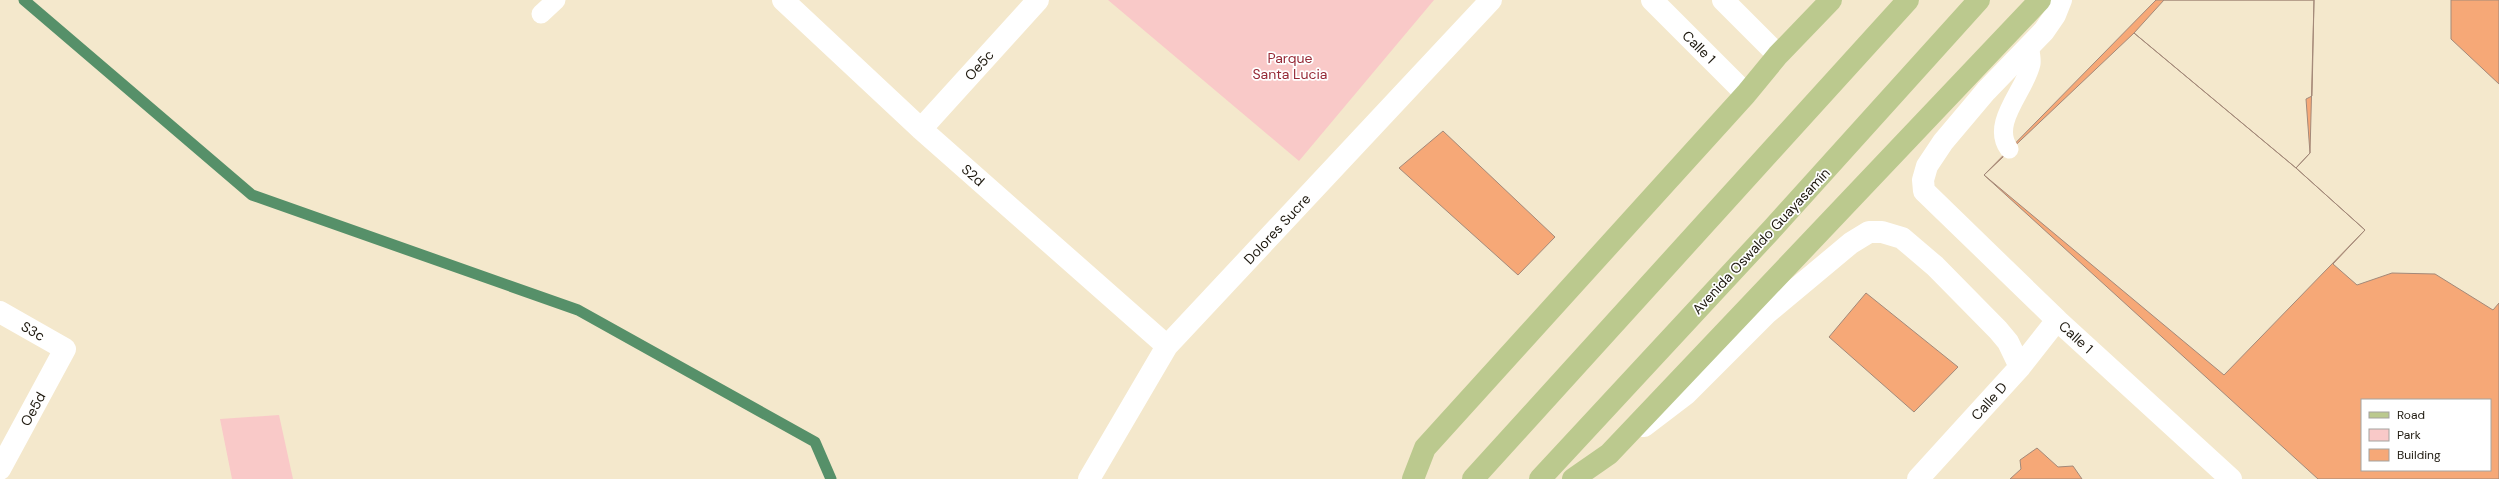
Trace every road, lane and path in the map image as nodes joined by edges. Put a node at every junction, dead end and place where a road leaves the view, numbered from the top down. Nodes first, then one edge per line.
1 (556, 0) edge
2 (783, 0) edge
3 (1038, 0) edge
4 (1491, 0) edge
5 (1652, 0) edge
6 (1723, 0) edge
7 (1831, 0) edge
8 (1908, 0) edge
9 (1979, 0) edge
10 (2040, 0) edge
11 (2061, 0) edge
12 (541, 14) dead end
13 (2029, 46) junction
14 (1778, 55) junction
15 (1746, 94) junction
16 (921, 129) junction
17 (2009, 149) dead end
18 (0, 312) edge
19 (2057, 320) junction
20 (1167, 346) junction
21 (65, 349) joint
22 (2020, 367) junction
23 (1609, 454) junction
24 (0, 469) edge
25 (1089, 479) edge
26 (1413, 479) edge
27 (1473, 479) edge
28 (1540, 479) edge
29 (1573, 479) edge
30 (1918, 479) edge
31 (2231, 479) edge

1 - 12 lane
2 - 16 street, S2d
3 - 16 street, Oe5c
4 - 20 street, Dolores Sucre
5 - 15 street, Calle 1
6 - 14 street
7 - 14 main road
8 - 27 main road
9 - 28 main road, Avenida Oswaldo Guayasamín
10 - 23 main road
11 - 13 street
13 - 17 lane
13 - 19 street, Calle 1
14 - 15 main road
15 - 26 main road
16 - 20 street, S2d
18 - 21 street, S3c
19 - 22 street, Calle D
19 - 31 street, Calle 1
20 - 25 street, Dolores Sucre
21 - 24 street, Oe5d
22 - 23 street
22 - 30 street, Calle D
23 - 29 main road

